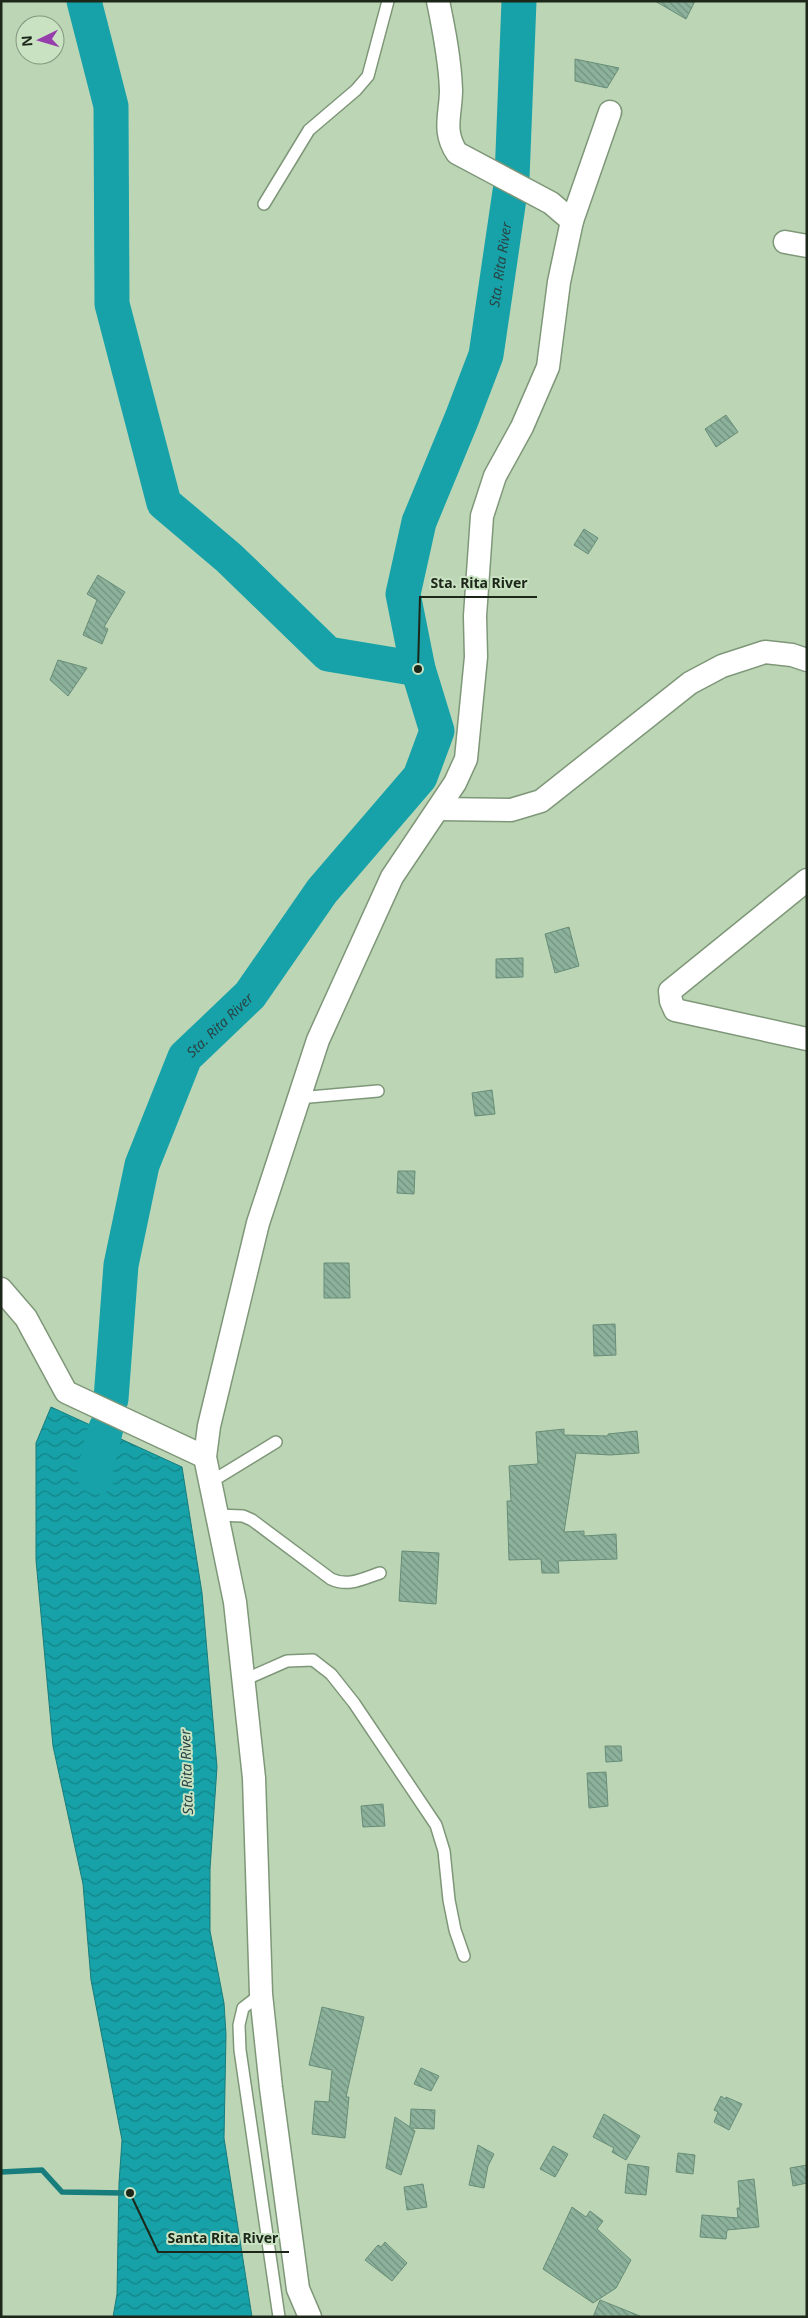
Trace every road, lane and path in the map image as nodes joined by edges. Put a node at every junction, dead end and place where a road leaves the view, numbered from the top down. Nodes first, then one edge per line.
1 (388, 1) edge
2 (438, 1) edge
3 (610, 112) dead end
4 (264, 204) dead end
5 (572, 221) junction
6 (784, 242) dead end
7 (807, 246) edge
8 (807, 660) edge
9 (439, 809) junction
10 (807, 880) edge
11 (807, 1039) edge
12 (378, 1091) dead end
13 (298, 1098) junction
14 (1, 1288) edge
15 (276, 1442) dead end
16 (205, 1458) junction
17 (209, 1484) junction
18 (216, 1515) junction
19 (380, 1573) dead end
20 (244, 1680) junction
21 (464, 1956) dead end
22 (261, 1994) junction
23 (278, 2317) edge
24 (310, 2317) edge

1 - 4 lane
2 - 5 street
3 - 5 street
5 - 9 street
6 - 7 street
8 - 9 street
9 - 13 street
10 - 11 street
12 - 13 lane
13 - 16 street
14 - 16 street
15 - 17 lane
16 - 17 street
17 - 18 street
18 - 19 lane
18 - 20 street
20 - 21 lane
20 - 22 street
22 - 23 lane
22 - 24 street

